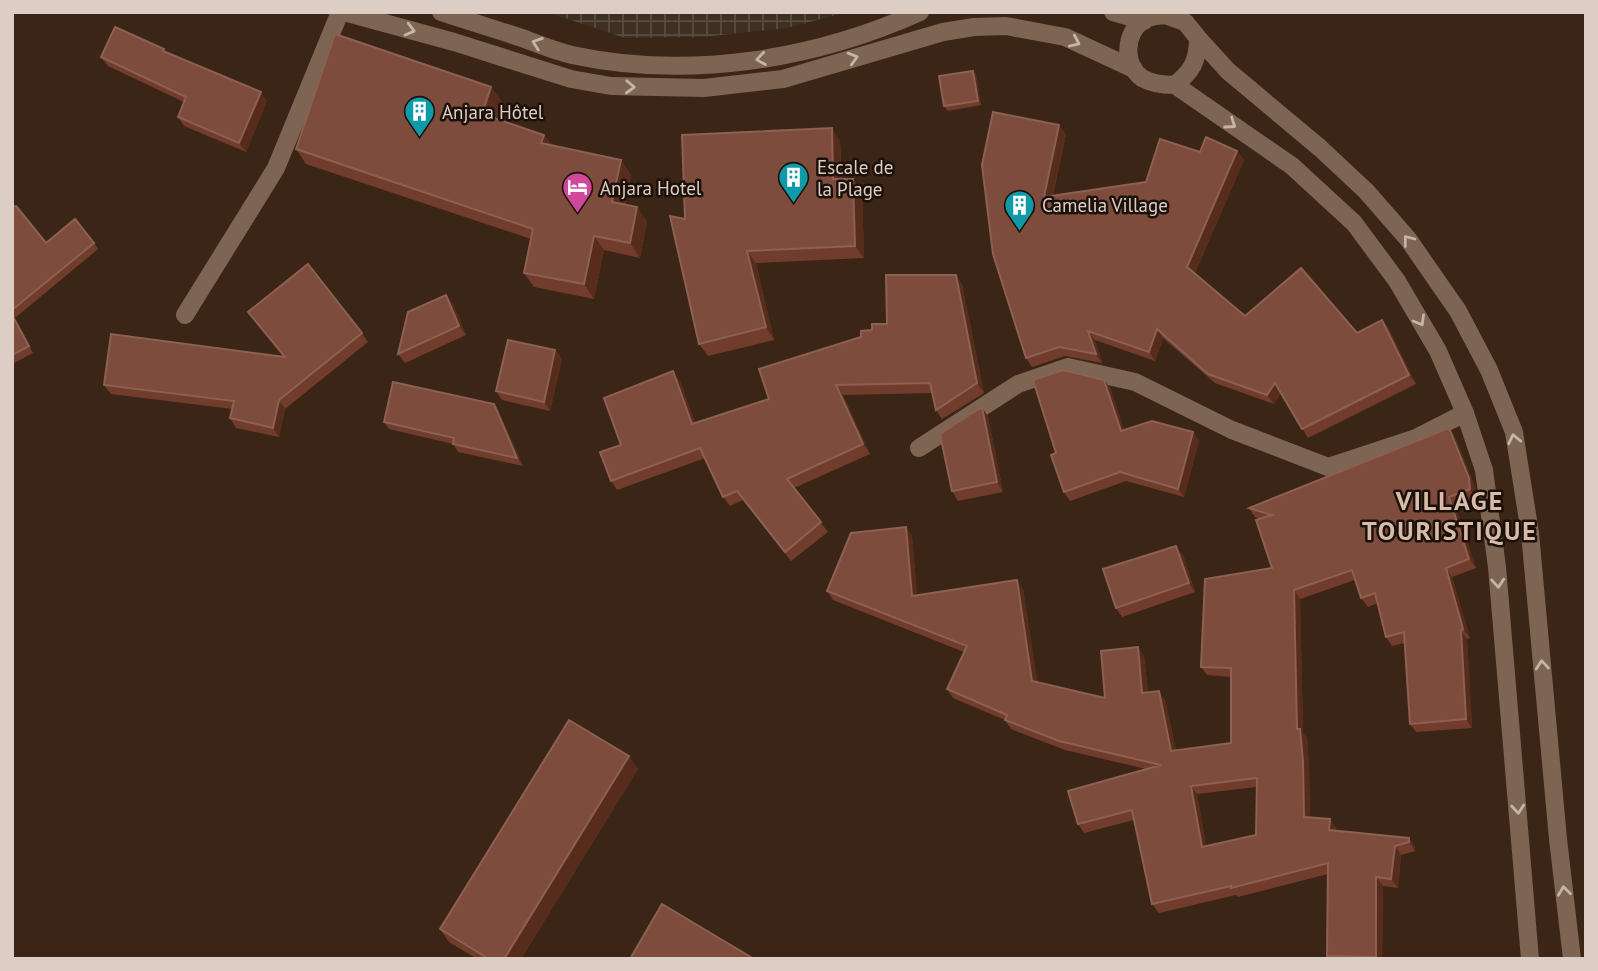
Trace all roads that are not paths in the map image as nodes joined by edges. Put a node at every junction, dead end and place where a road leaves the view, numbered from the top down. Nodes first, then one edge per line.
1 (342, 12) edge
2 (441, 12) edge
3 (920, 12) edge
4 (1113, 12) edge
5 (1179, 15) edge
6 (1144, 21) junction
7 (500, 31) junction
8 (1198, 38) junction
9 (797, 52) junction
10 (492, 54) junction
11 (1134, 69) junction
12 (802, 74) junction
13 (1175, 85) junction
14 (185, 315) dead end
15 (1465, 413) junction
16 (919, 447) dead end
17 (1530, 959) edge
18 (1572, 959) edge

1 -> 10 street
1 - 14 street
2 - 7 street
3 - 9 street
4 - 6 street
5 - 6 street
5 - 8 street
6 - 11 street
9 -> 7 street
7 - 10 street
8 - 13 street
18 -> 8 street
9 - 12 street
10 -> 12 street
12 -> 11 street
11 - 13 street
13 -> 15 street
15 - 16 street
15 -> 17 street

